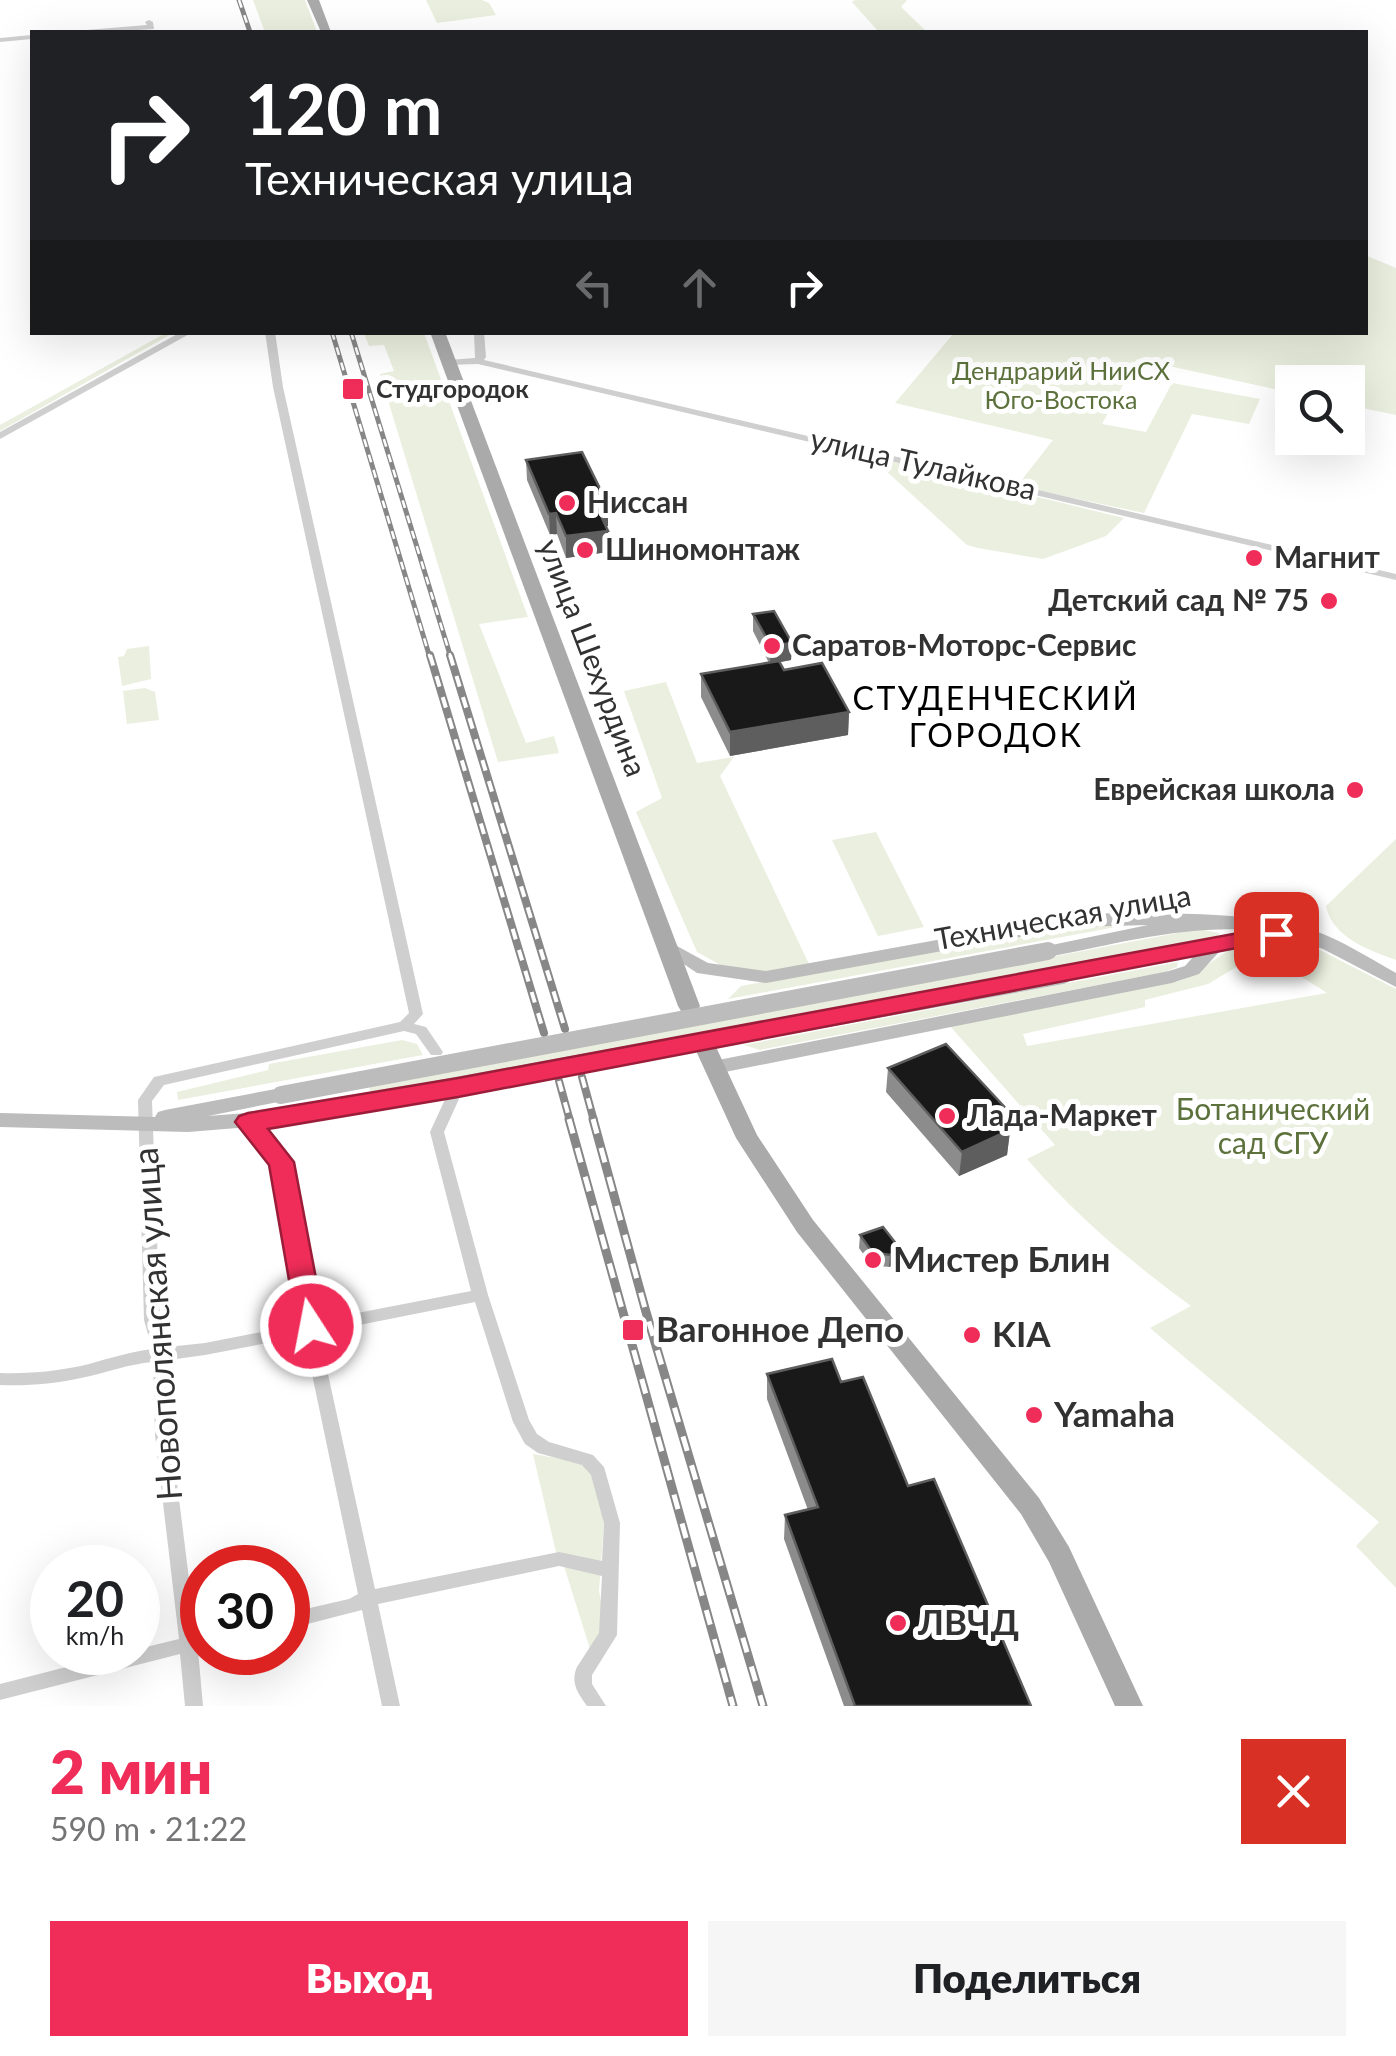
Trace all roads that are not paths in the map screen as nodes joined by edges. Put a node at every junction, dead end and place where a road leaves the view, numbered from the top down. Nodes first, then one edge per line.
1 (314, 0) edge
2 (149, 22) dead end
3 (112, 30) edge
4 (325, 30) edge
5 (30, 37) edge
6 (0, 40) edge
7 (184, 335) edge
8 (270, 335) edge
9 (438, 335) edge
10 (479, 335) edge
11 (478, 361) junction
12 (448, 363) junction
13 (0, 436) edge
14 (1396, 577) edge
15 (1214, 922) junction
16 (1306, 934) junction
17 (666, 946) junction
18 (1219, 947) junction
19 (1396, 981) edge
20 (689, 1006) dead end
21 (404, 1026) junction
22 (436, 1052) dead end
23 (711, 1060) joint
24 (452, 1099) dead end
25 (0, 1120) edge
26 (145, 1122) junction
27 (248, 1122) junction
28 (480, 1295) junction
29 (311, 1326) junction
30 (162, 1355) junction
31 (0, 1379) edge
32 (181, 1545) edge
33 (608, 1570) junction
34 (368, 1598) junction
35 (310, 1616) edge
36 (180, 1647) edge
37 (195, 1675) edge
38 (0, 1692) edge
39 (194, 1706) edge
40 (391, 1706) edge
41 (597, 1706) edge
42 (1129, 1706) edge

1 - 4 main road
2 - 3 street
5 - 6 street
7 - 13 street
8 - 21 street
9 - 12 main road, улица Шехурдина
10 - 11 street
11 - 12 street, улица Тулайкова
11 - 14 street, улица Тулайкова
12 - 17 main road, улица Шехурдина
15 - 16 main road, Техническая улица
15 - 17 main road
15 - 18 street
15 - 26 main road, Техническая улица, bridge
16 - 18 main road, Техническая улица
16 - 19 main road
17 - 20 main road, улица Шехурдина
18 - 23 main road
18 - 27 main road, Техническая улица, bridge
21 - 22 street
21 - 26 street
23 - 42 main road
24 - 28 street
25 - 26 main road, Техническая улица
26 - 27 main road, Техническая улица
26 - 30 street, Новополянская улица
27 - 29 street
28 - 29 street
28 - 33 street
29 - 30 street
29 - 34 street
30 - 31 street
30 - 32 street, Новополянская улица
33 - 34 street
33 - 41 street
34 - 35 street
34 - 40 street
36 - 38 street
37 - 39 street, Новополянская улица

